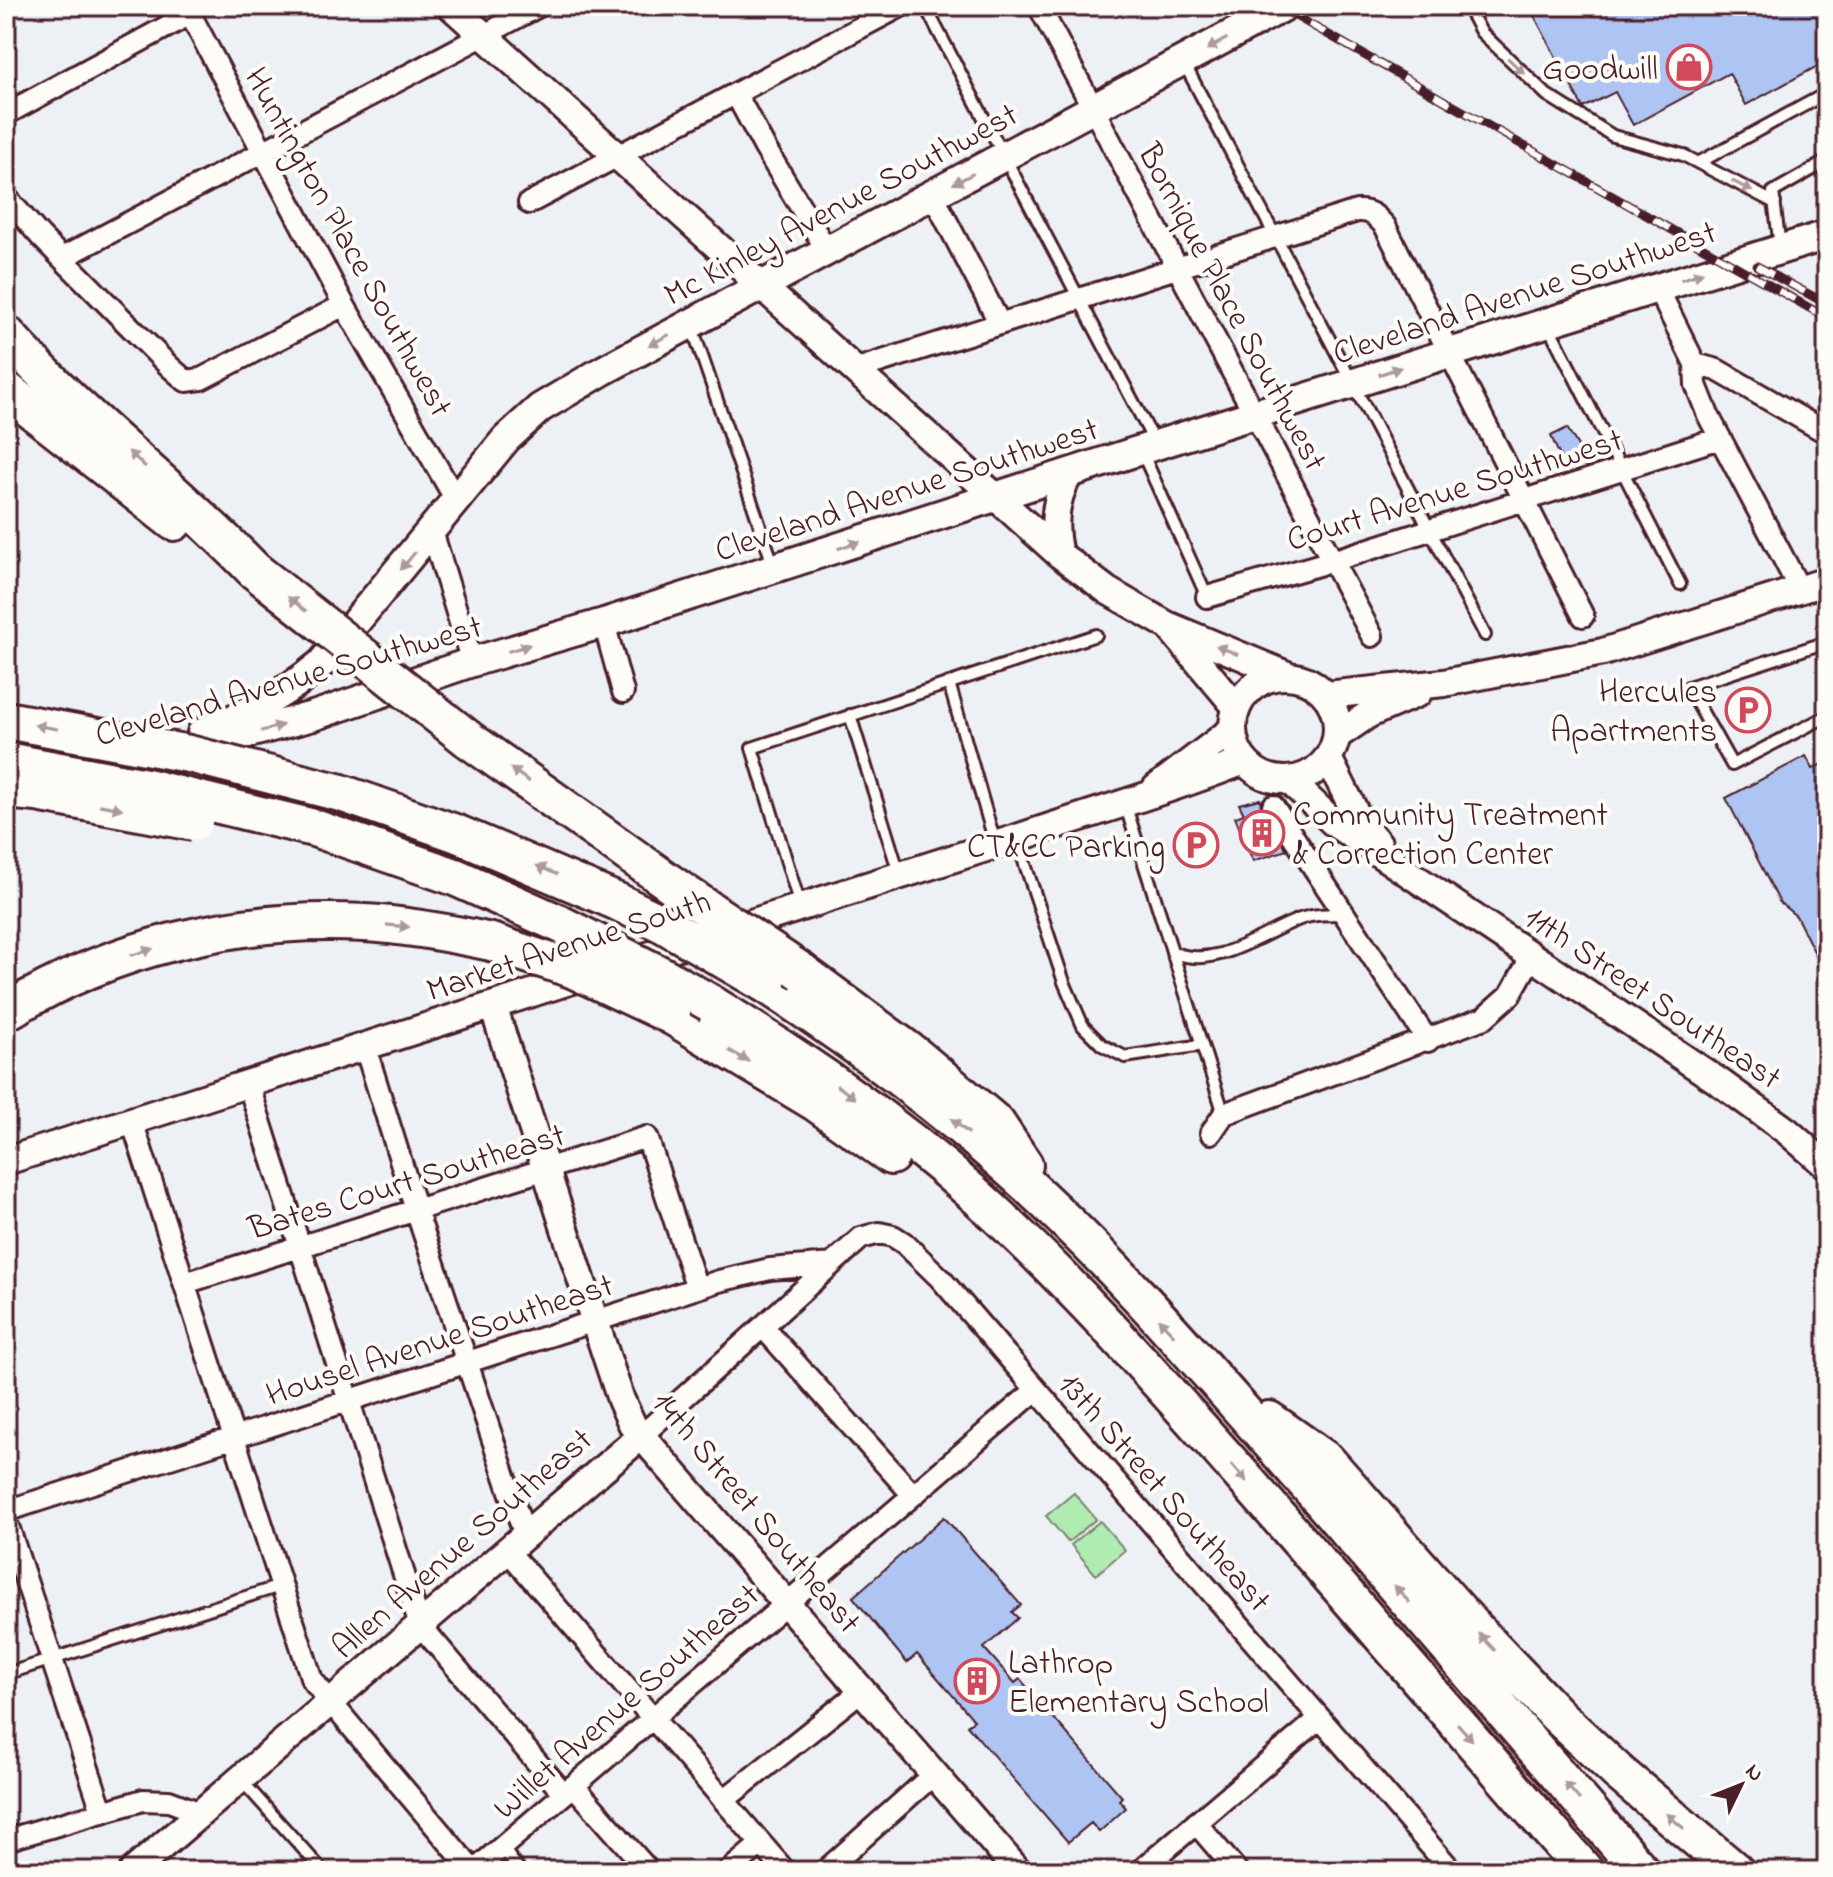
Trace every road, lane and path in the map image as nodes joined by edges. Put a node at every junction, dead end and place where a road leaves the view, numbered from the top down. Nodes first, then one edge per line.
1 (451, 6) edge
2 (539, 6) edge
3 (901, 6) edge
4 (925, 6) edge
5 (1039, 6) edge
6 (1285, 6) edge
7 (1467, 6) edge
8 (192, 9) edge
9 (484, 35) junction
10 (1184, 62) junction
11 (1827, 93) edge
12 (736, 94) junction
13 (1095, 109) junction
14 (6, 114) edge
15 (265, 152) junction
16 (618, 156) junction
17 (1006, 156) junction
18 (1827, 161) edge
19 (1698, 163) junction
20 (933, 195) junction
21 (6, 197) edge
22 (529, 203) dead end
23 (1775, 203) junction
24 (1827, 235) edge
25 (1275, 238) junction
26 (1780, 249) junction
27 (828, 252) junction
28 (62, 258) junction
29 (1179, 268) junction
30 (759, 287) junction
31 (1657, 287) junction
32 (1080, 300) junction
33 (344, 305) junction
34 (1546, 322) junction
35 (691, 323) junction
36 (1000, 324) junction
37 (6, 334) edge
38 (1449, 352) junction
39 (1695, 364) junction
40 (854, 370) junction
41 (1352, 383) junction
42 (6, 390) edge
43 (1255, 414) junction
44 (1827, 433) edge
45 (1720, 438) junction
46 (1148, 448) junction
47 (1623, 469) junction
48 (1070, 473) junction
49 (996, 497) junction
50 (456, 500) junction
51 (1524, 500) junction
52 (1430, 529) junction
53 (432, 531) junction
54 (1059, 554) junction
55 (1332, 561) junction
56 (774, 568) junction
57 (254, 570) junction
58 (1827, 581) edge
59 (1680, 584) dead end
60 (1800, 590) junction
61 (1207, 597) joint
62 (1583, 616) dead end
63 (604, 623) junction
64 (1167, 625) junction
65 (1096, 635) dead end
66 (1485, 635) dead end
67 (1372, 636) dead end
68 (1827, 642) edge
69 (472, 662) junction
70 (1287, 675) junction
71 (949, 683) junction
72 (1444, 683) junction
73 (623, 692) dead end
74 (1326, 695) junction
75 (850, 715) junction
76 (1827, 716) edge
77 (1235, 718) junction
78 (6, 720) edge
79 (1333, 747) junction
80 (6, 761) edge
81 (1244, 761) junction
82 (115, 767) junction
83 (1290, 781) junction
84 (6, 790) edge
85 (1150, 793) junction
86 (1124, 802) junction
87 (6, 803) edge
88 (1273, 806) dead end
89 (307, 836) junction
90 (1006, 842) junction
91 (1396, 864) junction
92 (900, 875) junction
93 (801, 907) junction
94 (1345, 914) junction
95 (1172, 952) junction
96 (1532, 956) junction
97 (493, 1006) junction
98 (6, 1012) edge
99 (1428, 1041) junction
100 (1202, 1045) junction
101 (365, 1047) junction
102 (248, 1083) junction
103 (1224, 1114) junction
104 (132, 1121) junction
105 (1211, 1133) dead end
106 (6, 1161) edge
107 (1827, 1166) edge
108 (546, 1169) junction
109 (416, 1210) junction
110 (1059, 1216) junction
111 (299, 1247) junction
112 (832, 1264) junction
113 (185, 1283) junction
114 (697, 1288) junction
115 (595, 1322) junction
116 (763, 1327) junction
117 (467, 1363) junction
118 (1219, 1384) junction
119 (1036, 1390) junction
120 (348, 1401) junction
121 (1188, 1414) junction
122 (641, 1436) junction
123 (233, 1437) junction
124 (913, 1495) junction
125 (6, 1511) edge
126 (6, 1520) edge
127 (516, 1543) junction
128 (283, 1585) junction
129 (786, 1605) junction
130 (420, 1625) junction
131 (52, 1659) junction
132 (6, 1674) edge
133 (861, 1691) junction
134 (330, 1703) junction
135 (1320, 1718) junction
136 (653, 1719) junction
137 (934, 1774) junction
138 (241, 1779) junction
139 (569, 1790) junction
140 (724, 1800) junction
141 (102, 1811) junction
142 (201, 1813) junction
143 (1196, 1823) junction
144 (6, 1840) edge
145 (761, 1844) junction
146 (502, 1847) junction
147 (149, 1866) edge
148 (1007, 1867) edge
149 (323, 1871) edge
150 (474, 1871) edge
151 (520, 1871) edge
152 (649, 1871) edge
153 (729, 1871) edge
154 (785, 1871) edge
155 (825, 1871) edge
156 (1140, 1871) edge
157 (1237, 1871) edge
158 (1452, 1871) edge
159 (1585, 1871) edge
160 (1641, 1871) edge
161 (1735, 1871) edge

1 - 9 street
2 - 9 street
3 - 12 street
4 - 17 lane
5 - 13 street, Bornique Place Southwest
6 -> 10 main road, Mc Kinley Avenue Southwest
7 -> 19 lane
8 - 14 street
8 - 15 street, Huntington Place Southwest
9 - 15 street
9 - 16 street
10 - 13 main road, Mc Kinley Avenue Southwest
10 - 25 lane
11 - 19 lane
12 - 16 street
12 - 27 street
13 - 17 main road, Mc Kinley Avenue Southwest
13 - 29 street, Bornique Place Southwest
15 - 28 street
15 - 33 street, Huntington Place Southwest
16 - 22 street
16 - 30 street
17 -> 20 main road, Mc Kinley Avenue Southwest
17 - 32 lane
18 - 23 lane
19 -> 23 lane
20 - 27 main road, Mc Kinley Avenue Southwest
20 - 36 street
21 - 28 street
23 - 26 lane
24 - 26 main road, Cleveland Avenue Southwest
25 - 29 street
25 - 38 street
25 - 41 lane
31 -> 26 main road, Cleveland Avenue Southwest
27 - 30 main road, Mc Kinley Avenue Southwest
28 - 33 street
29 - 32 street
29 - 43 street, Bornique Place Southwest
30 - 35 main road, Mc Kinley Avenue Southwest
30 - 40 street
31 - 34 main road, Cleveland Avenue Southwest
31 - 39 street
32 - 36 street
32 - 46 lane
33 - 50 street, Huntington Place Southwest
34 - 38 main road, Cleveland Avenue Southwest
34 - 47 lane
35 -> 50 main road, Mc Kinley Avenue Southwest
35 - 56 lane
36 - 40 street
57 -> 37 highway
41 -> 38 main road, Cleveland Avenue Southwest
38 - 51 street
39 - 44 street
39 - 45 street
40 - 49 street
41 - 43 main road, Cleveland Avenue Southwest
41 - 52 lane
42 - 57 highway
43 - 46 main road, Cleveland Avenue Southwest
43 - 55 street, Bornique Place Southwest
45 - 47 street, Court Avenue Southwest
45 - 60 street
46 - 48 main road, Cleveland Avenue Southwest
46 - 61 lane
47 - 51 street, Court Avenue Southwest
47 - 59 lane
48 - 49 main road, Cleveland Avenue Southwest
48 - 54 street
49 - 54 street
56 -> 49 main road, Cleveland Avenue Southwest
50 - 53 main road, Mc Kinley Avenue Southwest
51 - 52 street, Court Avenue Southwest
51 - 62 street
52 - 55 street, Court Avenue Southwest
52 - 66 lane
53 - 69 street
53 -> 82 main road, Mc Kinley Avenue Southwest
54 - 64 street
55 - 61 street, Court Avenue Southwest
55 - 67 street, Bornique Place Southwest
56 - 63 main road, Cleveland Avenue Southwest
110 -> 57 highway, bridge
58 - 60 street
60 - 72 street
69 -> 63 main road, Cleveland Avenue Southwest
63 - 73 street
70 -> 64 street
64 - 77 street
65 - 71 lane
68 - 76 lane
82 -> 69 main road, Cleveland Avenue Southwest
70 - 74 street
70 - 77 street
71 - 75 lane
71 - 90 lane
72 - 74 street
72 - 79 street
74 - 79 street
75 - 92 lane
75 - 93 lane
77 - 81 street
77 - 85 street, Market Avenue South
110 -> 78 highway, bridge
79 - 83 street
79 - 91 street, 11th Street Southeast
80 - 89 highway, bridge
81 - 83 street
81 - 85 street, Market Avenue South
82 - 87 main road, Cleveland Avenue Southwest
83 - 91 street, 11th Street Southeast
84 -> 89 highway, bridge
85 - 86 street, Market Avenue South
86 - 90 street, Market Avenue South
86 - 95 lane
88 - 94 street
89 -> 121 highway, bridge
90 - 92 street, Market Avenue South
90 - 100 lane
91 - 96 street, 11th Street Southeast
92 - 93 street, Market Avenue South
93 - 97 street, Market Avenue South
94 - 95 lane
94 - 99 street
95 - 100 lane
96 - 99 street
96 - 107 street, 11th Street Southeast
97 - 101 street, Market Avenue South
97 - 108 street, 14th Street Southeast
98 -> 121 highway, bridge
99 - 103 street
100 - 103 lane
101 - 102 street, Market Avenue South
101 - 109 street
102 - 104 street, Market Avenue South
102 - 111 street
103 - 105 street
104 - 106 street, Market Avenue South
104 - 113 street
108 - 109 street, Bates Court Southeast
108 - 114 street, Bates Court Southeast
108 - 115 street, 14th Street Southeast
109 - 111 street, Bates Court Southeast
109 - 117 street
118 -> 110 highway
111 - 113 street, Bates Court Southeast
111 - 120 street
112 - 114 street, Housel Avenue Southeast
112 - 116 street, Allen Avenue Southeast
112 - 119 street, 13th Street Southeast
113 - 123 street
114 - 115 street, Housel Avenue Southeast
115 - 117 street, Housel Avenue Southeast
115 - 122 street, 14th Street Southeast
116 - 122 street, Allen Avenue Southeast
116 - 124 street
117 - 120 street, Housel Avenue Southeast
117 - 127 street
160 -> 118 highway
161 -> 118 highway
119 - 124 street, Willet Avenue Southeast
119 - 135 street, 13th Street Southeast
120 - 123 street, Housel Avenue Southeast
120 - 130 street
121 -> 159 highway
122 - 127 street, Allen Avenue Southeast
122 - 129 street, 14th Street Southeast
123 - 125 street, Housel Avenue Southeast
123 - 128 street
124 - 129 street, Willet Avenue Southeast
126 - 131 street
127 - 130 street, Allen Avenue Southeast
127 - 136 street
128 - 131 lane
128 - 134 street
129 - 133 street, 14th Street Southeast
129 - 136 street, Willet Avenue Southeast
130 - 134 street, Allen Avenue Southeast
130 - 139 street
131 - 132 lane
131 - 141 street
133 - 137 street, 14th Street Southeast
133 - 140 street
134 - 138 street, Allen Avenue Southeast
134 - 150 street
135 - 143 street
135 - 158 street, 13th Street Southeast
136 - 139 street, Willet Avenue Southeast
136 - 140 street
137 - 148 street, 14th Street Southeast
137 - 155 street
138 - 142 street, Allen Avenue Southeast
138 - 149 lane
139 - 146 street, Willet Avenue Southeast
139 - 152 street
140 - 145 street
141 - 142 street
141 - 144 street
142 - 147 street, Allen Avenue Southeast
143 - 156 street
143 - 157 street
145 - 153 street
145 - 154 street
146 - 150 street, Willet Avenue Southeast
146 - 151 lane

